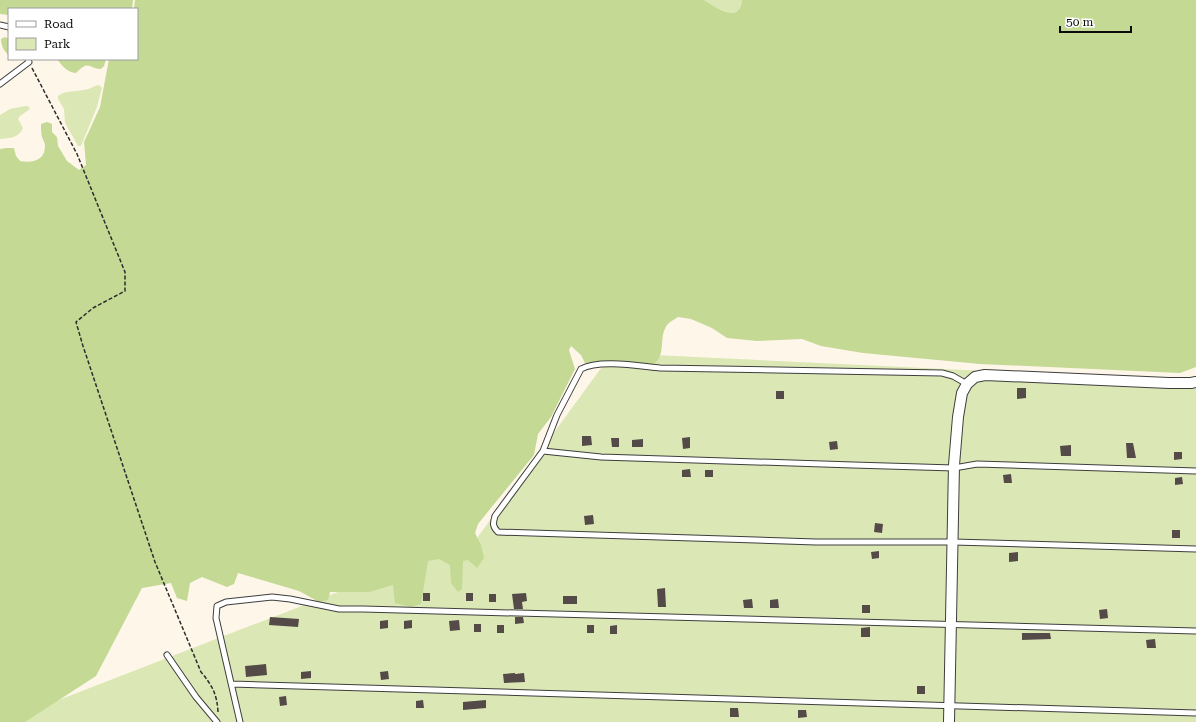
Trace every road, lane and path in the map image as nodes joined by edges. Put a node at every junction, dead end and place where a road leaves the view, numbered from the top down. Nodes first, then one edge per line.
1 (28, 60) edge
2 (0, 84) edge
3 (1196, 382) edge
4 (967, 384) junction
5 (543, 451) junction
6 (954, 468) junction
7 (1196, 471) edge
8 (953, 542) junction
9 (1196, 549) edge
10 (952, 624) junction
11 (1196, 631) edge
12 (167, 655) dead end
13 (232, 684) junction
14 (950, 705) junction
15 (1196, 713) edge
16 (218, 715) dead end
17 (217, 722) edge
18 (240, 722) edge
19 (949, 722) edge

1 - 2 lane
1 - 16 path
3 - 4 street
4 - 5 lane
4 - 6 street
5 - 6 lane
5 - 8 lane
6 - 7 lane
6 - 8 street
8 - 9 lane
8 - 10 street
10 - 11 lane
10 - 13 lane
10 - 14 street
12 - 17 lane
13 - 14 lane
13 - 18 lane
14 - 15 lane
14 - 19 street

